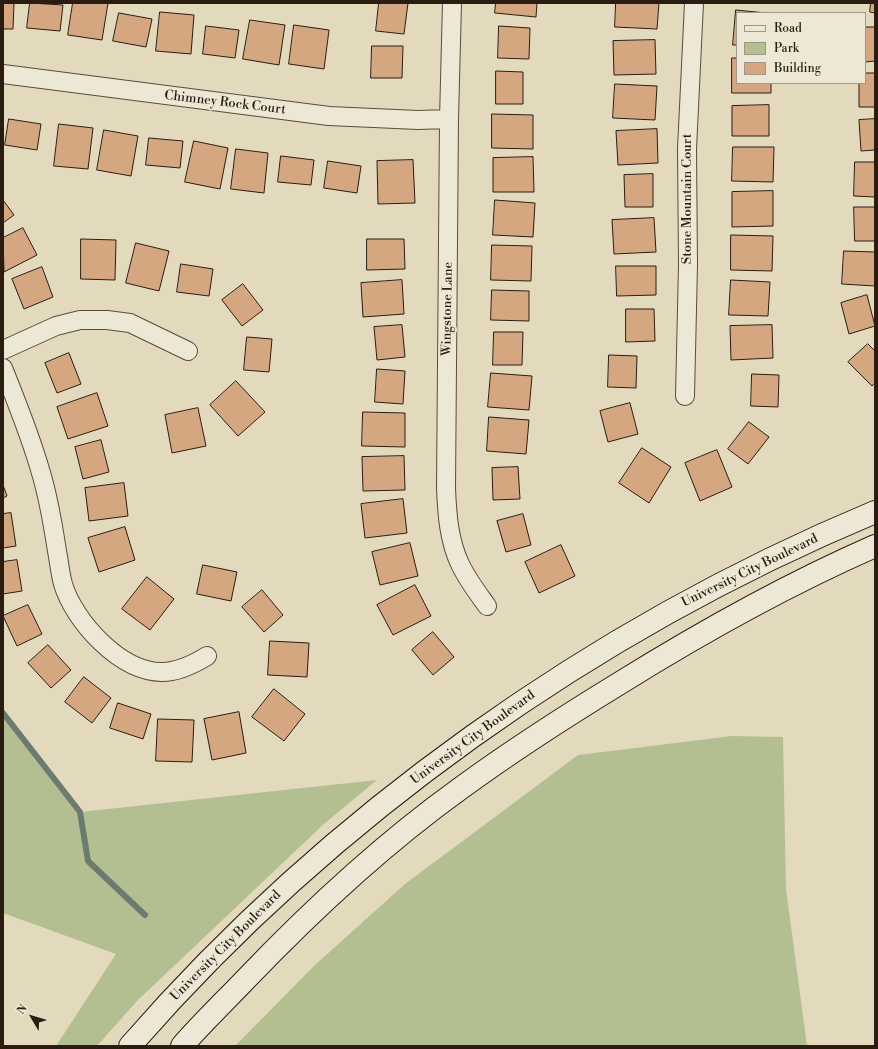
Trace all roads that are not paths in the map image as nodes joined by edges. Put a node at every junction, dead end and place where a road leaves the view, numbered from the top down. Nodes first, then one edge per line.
1 (452, 3) edge
2 (694, 3) edge
3 (3, 74) edge
4 (449, 119) junction
5 (3, 350) edge
6 (188, 351) dead end
7 (3, 368) edge
8 (685, 396) dead end
9 (875, 512) edge
10 (875, 546) edge
11 (487, 606) dead end
12 (207, 656) dead end
13 (130, 1046) edge
14 (182, 1046) edge

1 - 4 street, Wingstone Lane
2 - 8 street, Stone Mountain Court
3 - 4 street, Chimney Rock Court
4 - 11 street, Wingstone Lane
5 - 6 street
7 - 12 street
9 - 13 main road, University City Boulevard
10 - 14 main road

